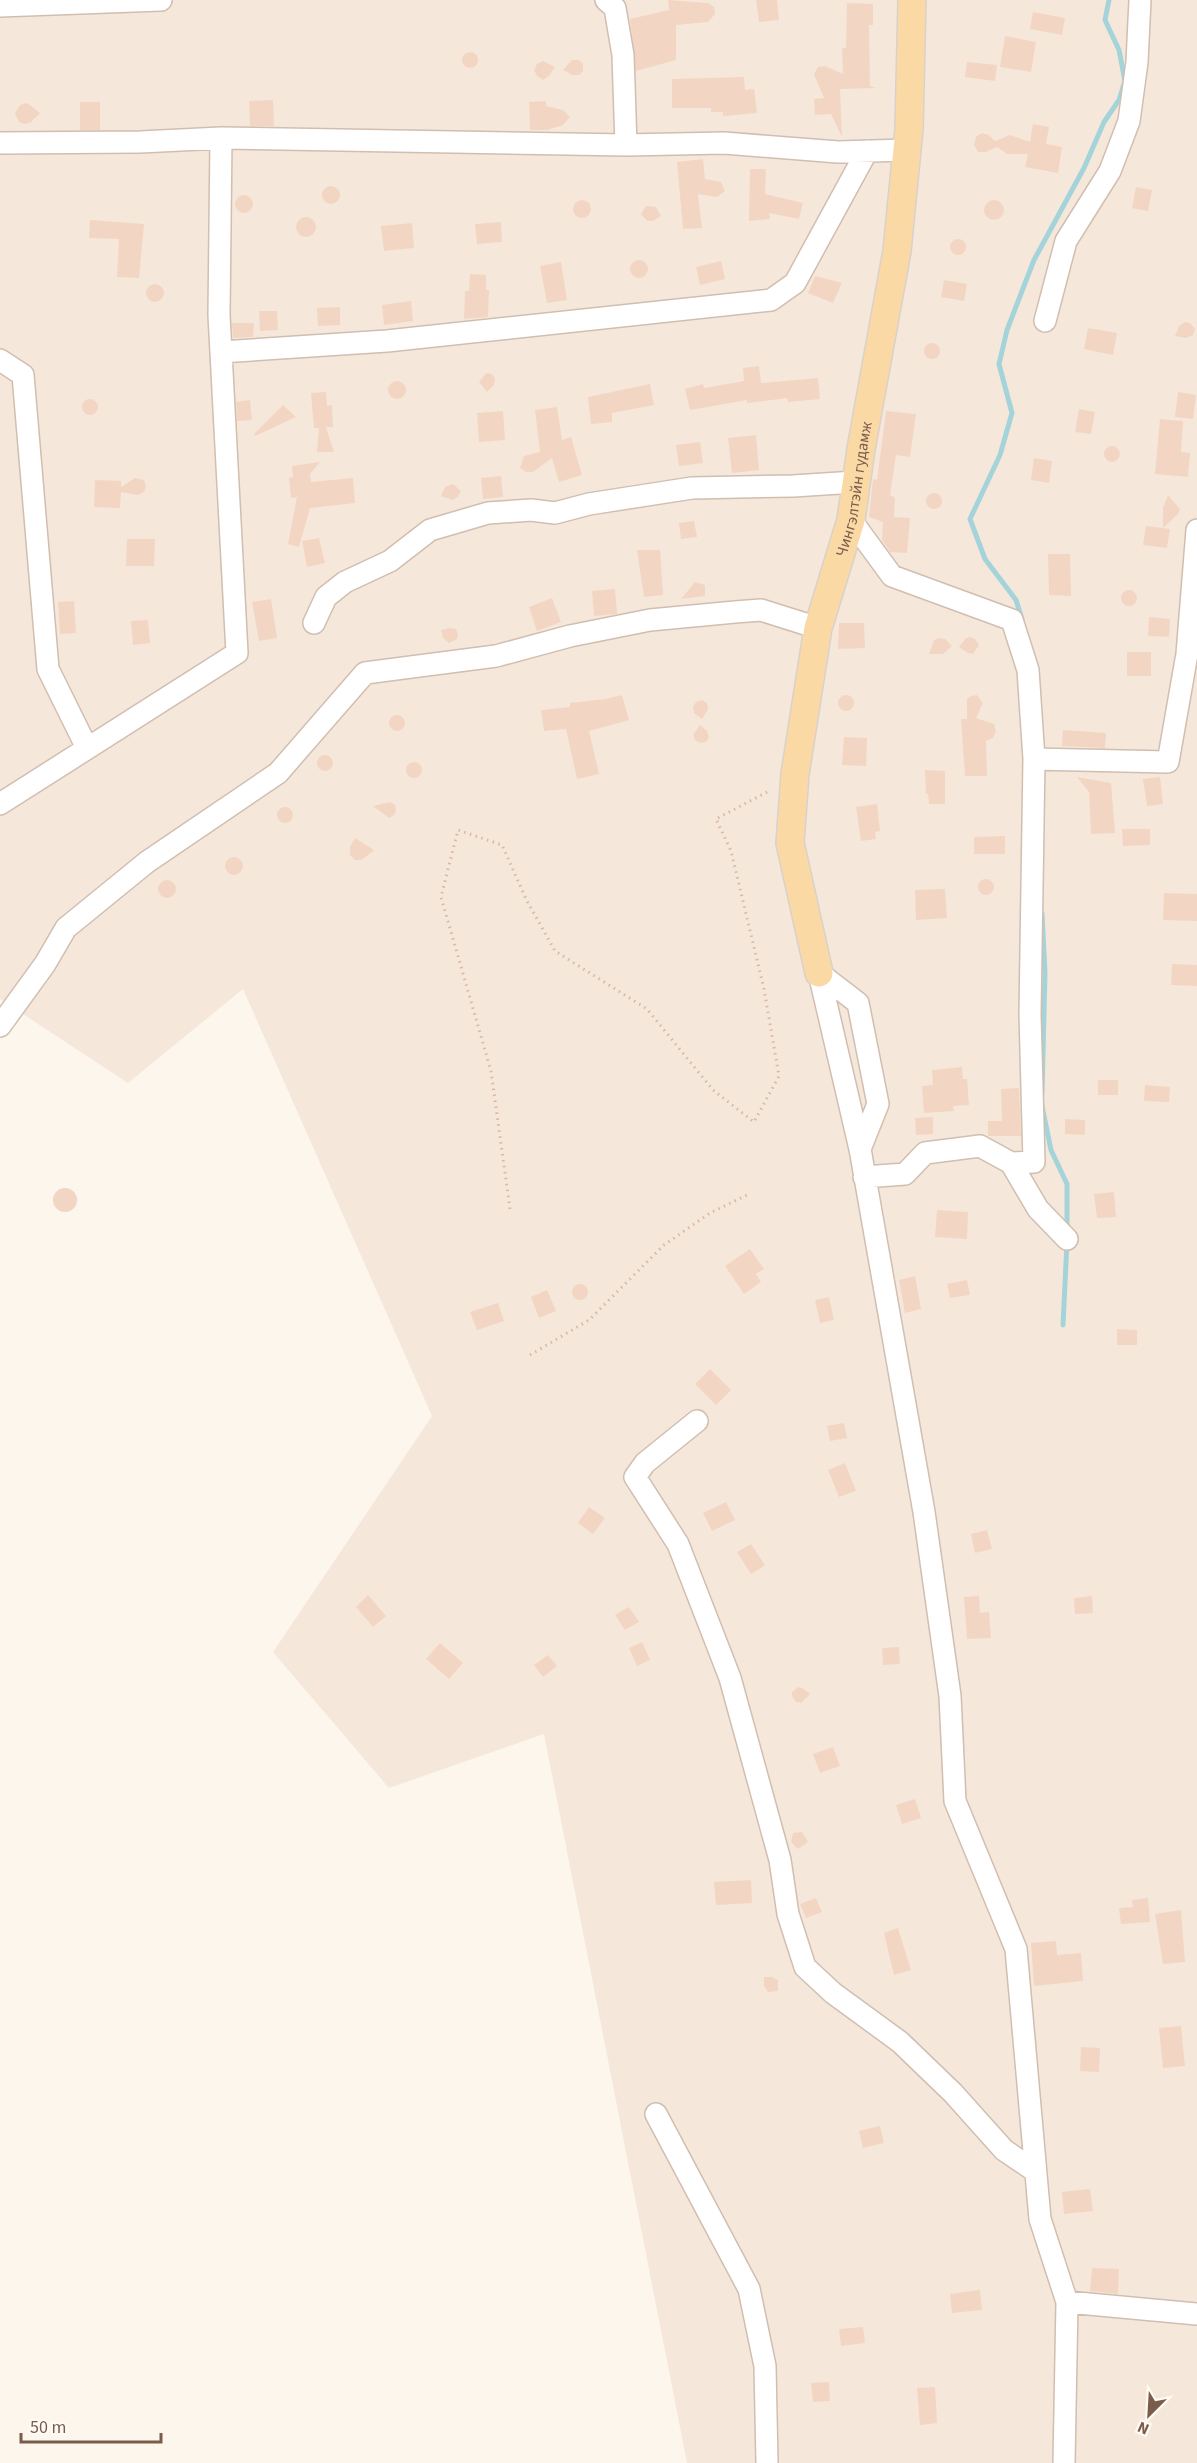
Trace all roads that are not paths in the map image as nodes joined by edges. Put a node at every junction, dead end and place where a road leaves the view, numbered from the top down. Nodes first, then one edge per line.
1 (161, 0) edge
2 (606, 0) edge
3 (912, 0) edge
4 (1140, 0) edge
5 (0, 6) edge
6 (221, 138) junction
7 (0, 143) edge
8 (626, 145) junction
9 (907, 150) junction
10 (867, 151) junction
11 (1045, 321) dead end
12 (221, 352) junction
13 (0, 360) edge
14 (855, 482) junction
15 (851, 520) junction
16 (1197, 530) edge
17 (314, 623) dead end
18 (819, 628) junction
19 (87, 748) junction
20 (1034, 759) junction
21 (0, 804) edge
22 (819, 973) junction
23 (0, 1026) edge
24 (860, 1149) junction
25 (1011, 1163) junction
26 (864, 1177) junction
27 (1067, 1239) dead end
28 (697, 1420) dead end
29 (656, 2114) dead end
30 (1035, 2171) junction
31 (1067, 2302) junction
32 (1197, 2314) edge
33 (767, 2463) edge
34 (1064, 2463) edge

1 - 5 street
2 - 8 street
3 - 9 main road, Чингэлтэйн гудамж
4 - 11 street
6 - 7 street
6 - 8 street
6 - 12 street
8 - 10 street
9 - 10 street
9 - 14 main road, Чингэлтэйн гудамж
10 - 12 street
12 - 19 street
13 - 19 street
14 - 15 main road, Чингэлтэйн гудамж
14 - 17 street
15 - 18 main road, Чингэлтэйн гудамж
15 - 20 street
16 - 20 street
18 - 22 main road, Чингэлтэйн гудамж
18 - 23 street
19 - 21 street
20 - 25 street
22 - 24 street
22 - 24 street
24 - 26 street
25 - 26 street
25 - 27 street
26 - 30 street
28 - 30 street
29 - 33 street
30 - 31 street
31 - 32 street
31 - 34 street

